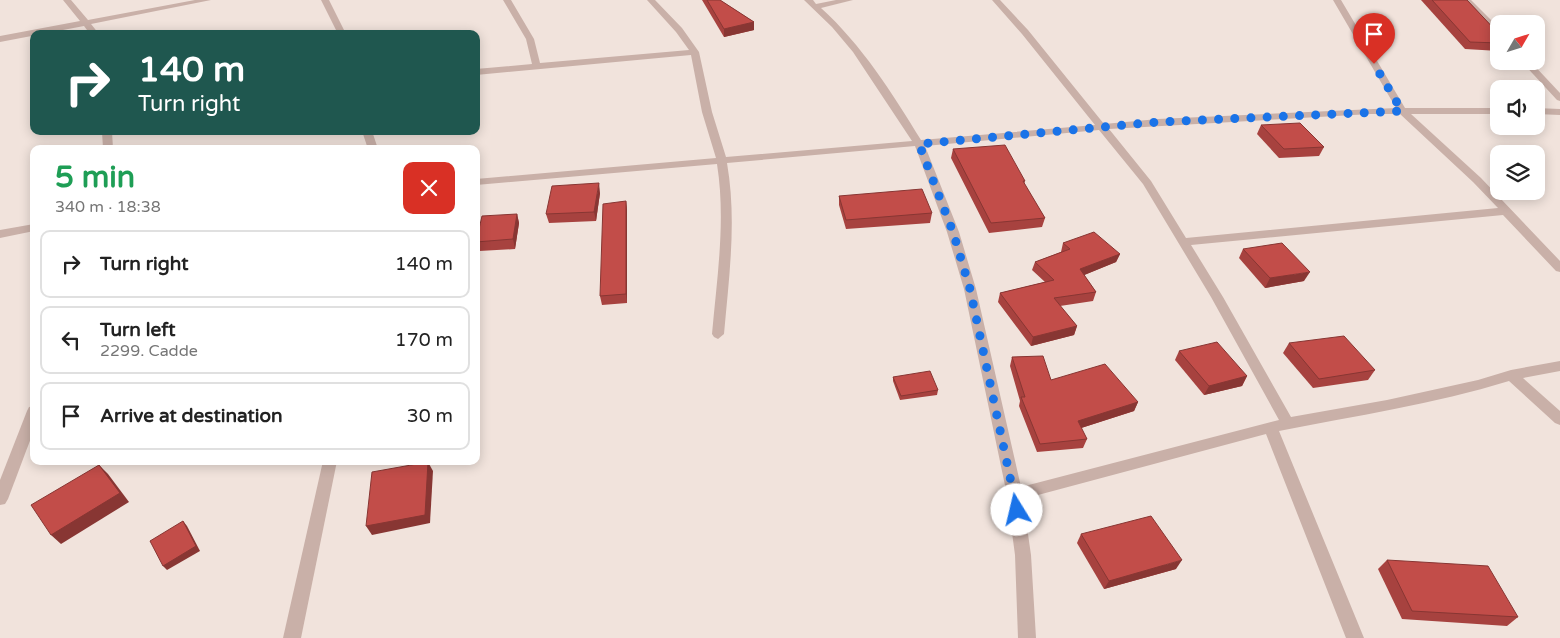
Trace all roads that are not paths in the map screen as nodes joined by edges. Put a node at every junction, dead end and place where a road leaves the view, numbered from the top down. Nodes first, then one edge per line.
1 (207, 0) edge
2 (325, 0) edge
3 (508, 0) edge
4 (651, 0) edge
5 (849, 0) edge
6 (996, 0) edge
7 (1335, 0) edge
8 (1467, 0) edge
9 (70, 1) edge
10 (812, 3) edge
11 (85, 22) junction
12 (1490, 24) edge
13 (45, 30) edge
14 (92, 30) edge
15 (340, 30) edge
16 (30, 33) edge
17 (0, 39) edge
18 (695, 52) junction
19 (537, 67) junction
20 (1534, 70) edge
21 (480, 72) edge
22 (1560, 98) edge
23 (1402, 111) junction
24 (1490, 111) edge
25 (1545, 111) edge
26 (1560, 112) edge
27 (1103, 127) junction
28 (919, 144) junction
29 (722, 161) junction
30 (480, 182) edge
31 (1506, 211) junction
32 (30, 228) edge
33 (0, 234) edge
34 (1183, 242) junction
35 (1560, 268) edge
36 (718, 334) dead end
37 (1560, 366) edge
38 (1512, 375) junction
39 (1560, 419) edge
40 (30, 421) edge
41 (1288, 424) junction
42 (1270, 427) junction
43 (329, 465) edge
44 (1015, 495) junction
45 (0, 498) edge
46 (292, 638) edge
47 (1026, 638) edge
48 (1355, 638) edge

1 - 11 street
2 - 15 street
3 - 19 street
4 - 18 street
5 - 10 street
6 - 27 street
7 - 23 street
8 - 12 street
9 - 11 street
10 - 28 street
11 - 13 street
11 - 14 street
16 - 17 street
18 - 19 street
18 - 29 street
19 - 21 street
20 - 22 street
23 - 24 street
23 - 27 street
23 - 31 street
25 - 26 street
27 - 28 street
27 - 34 street
28 - 29 street
28 - 44 street
29 - 30 street
29 - 36 street
31 - 34 street
31 - 35 street
32 - 33 street
34 - 41 street
37 - 38 street
38 - 39 street
38 - 41 street
40 - 45 street
41 - 42 street
42 - 44 street
42 - 48 street
43 - 46 street
44 - 47 street

